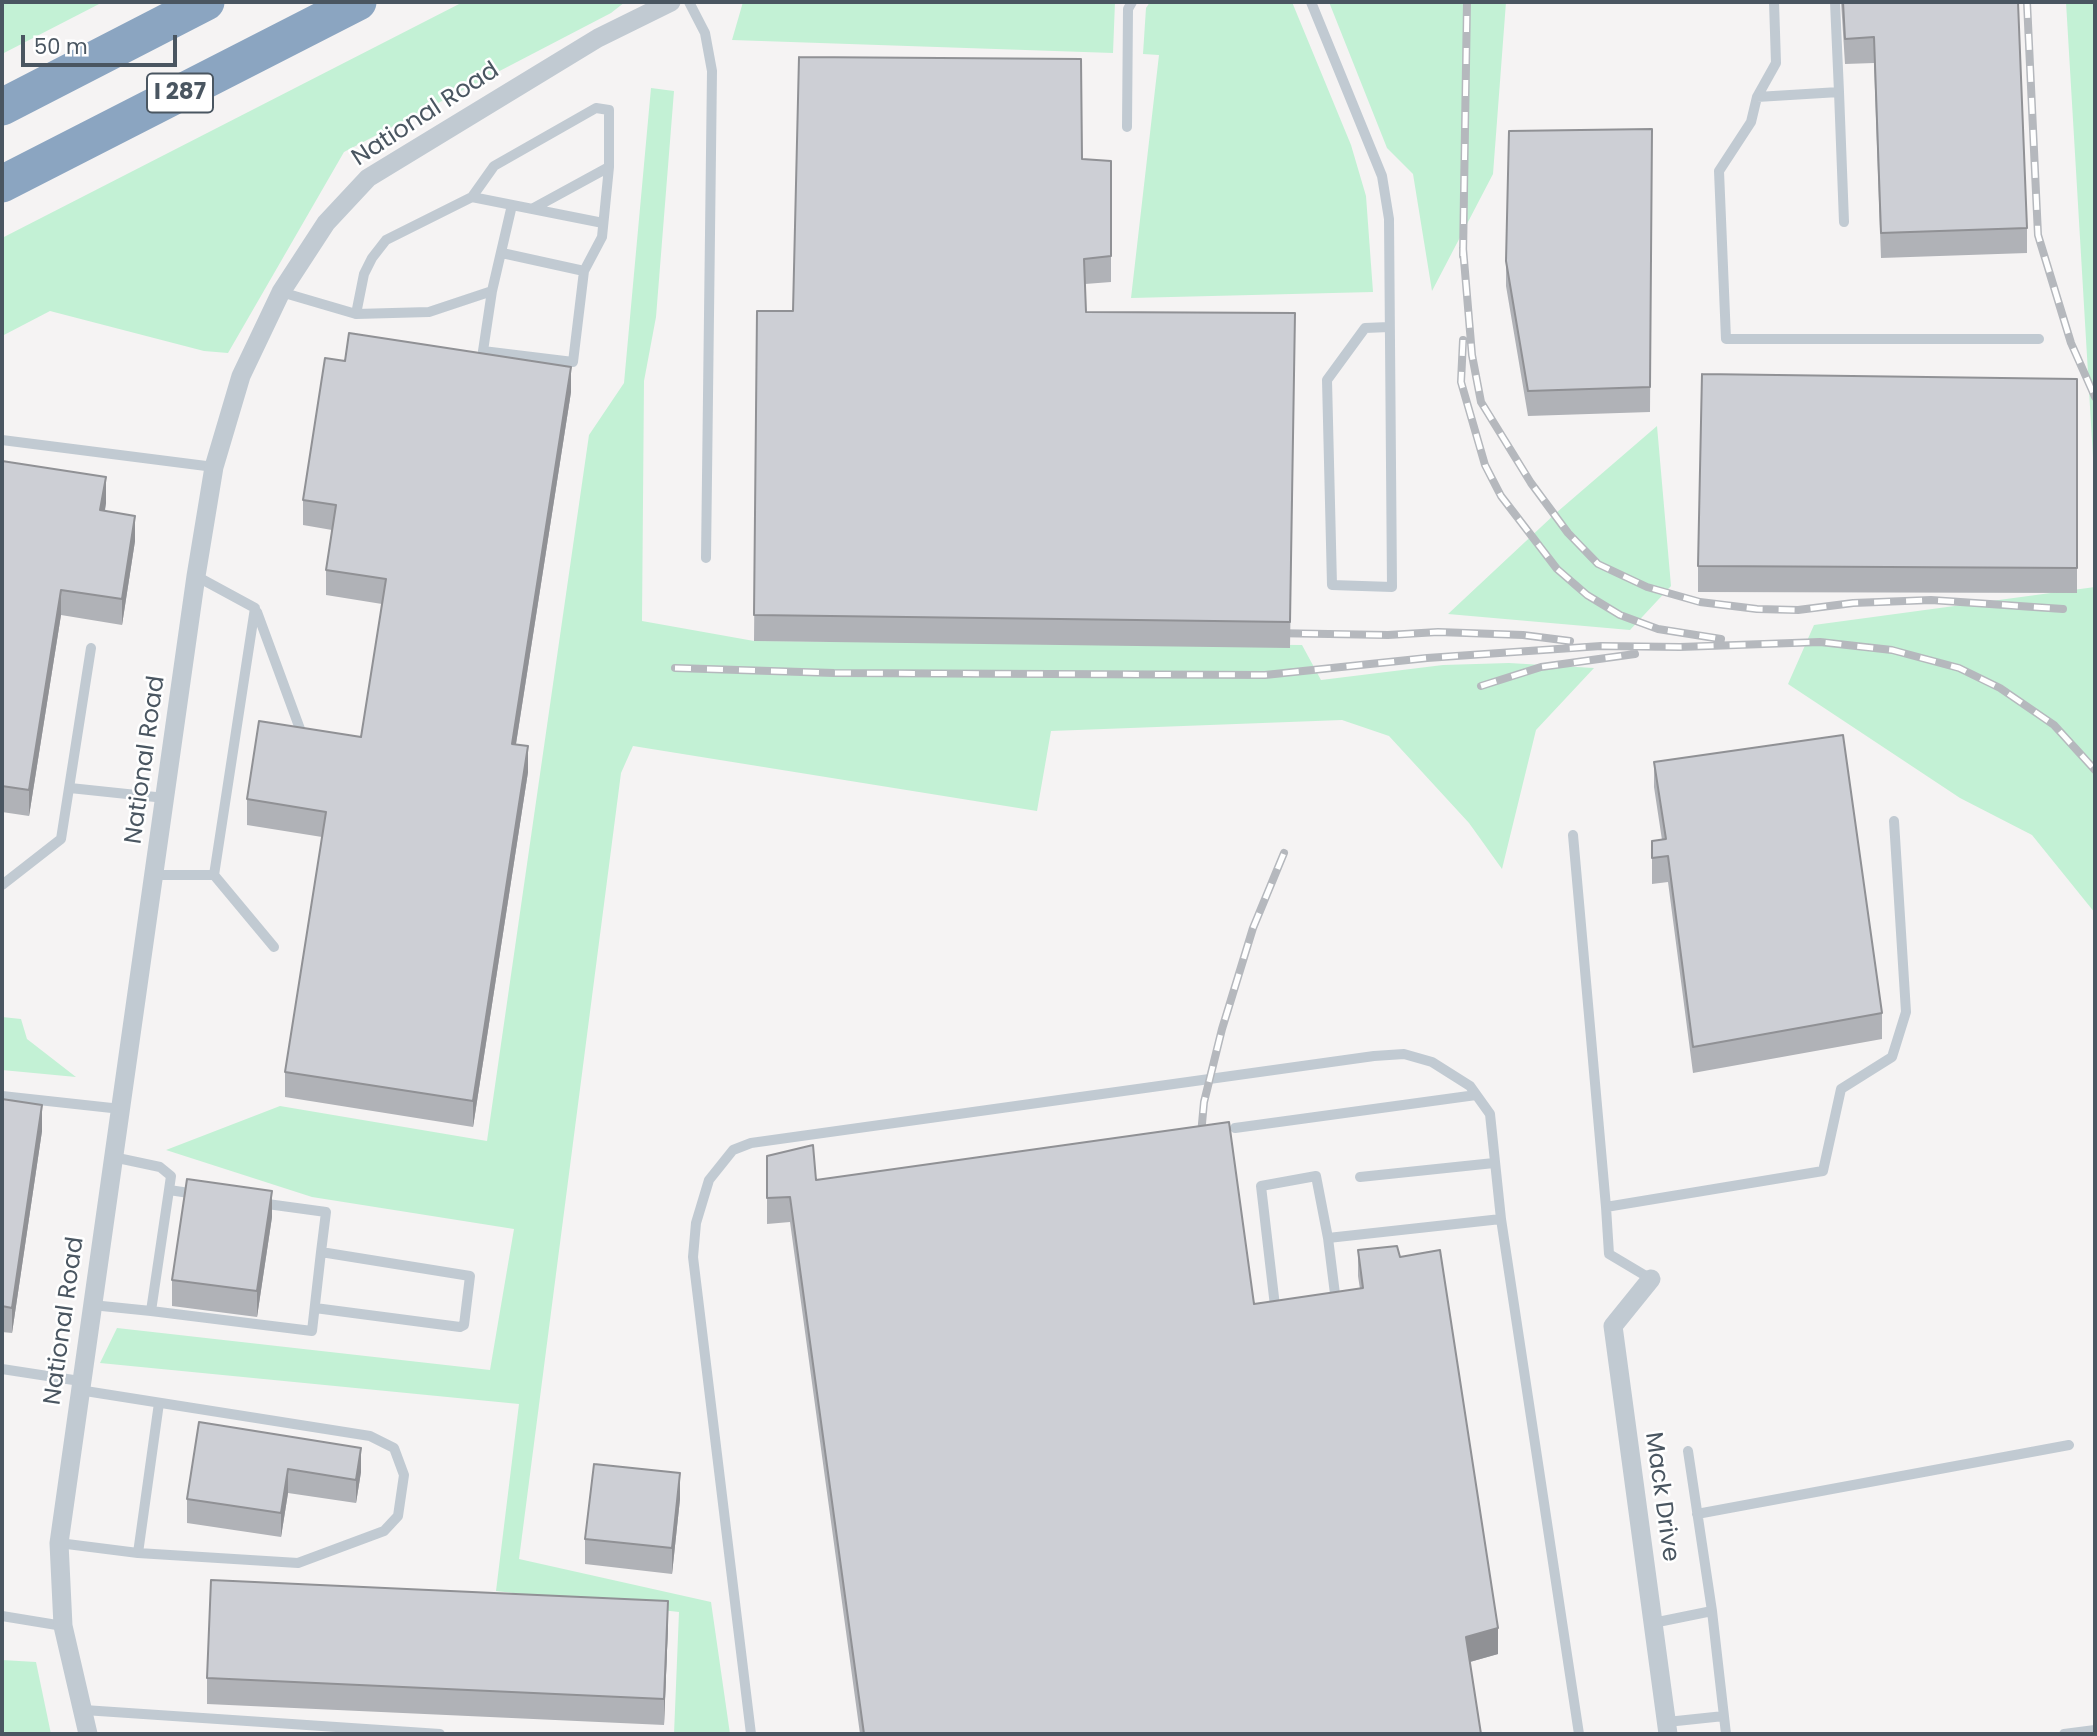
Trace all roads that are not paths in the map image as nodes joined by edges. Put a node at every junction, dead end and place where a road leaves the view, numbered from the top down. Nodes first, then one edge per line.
1 (206, 2) edge
2 (358, 2) edge
3 (671, 2) edge
4 (689, 2) edge
5 (1132, 2) edge
6 (1311, 2) edge
7 (1773, 2) edge
8 (1835, 2) edge
9 (1839, 92) junction
10 (1757, 97) junction
11 (2, 107) edge
12 (1128, 127) dead end
13 (609, 167) junction
14 (2, 184) edge
15 (472, 197) junction
16 (512, 205) junction
17 (532, 209) junction
18 (1844, 222) dead end
19 (603, 223) junction
20 (502, 253) junction
21 (584, 271) junction
22 (281, 292) junction
23 (492, 292) junction
24 (356, 314) junction
25 (1389, 327) junction
26 (2039, 339) dead end
27 (2, 440) edge
28 (214, 467) junction
29 (706, 558) dead end
30 (196, 576) junction
31 (255, 608) junction
32 (91, 648) dead end
33 (300, 729) edge
34 (70, 788) junction
35 (165, 798) junction
36 (1894, 821) dead end
37 (1573, 835) dead end
38 (155, 875) junction
39 (214, 875) junction
40 (2, 885) edge
41 (274, 947) dead end
42 (1476, 1095) junction
43 (2, 1096) edge
44 (122, 1109) junction
45 (1235, 1128) dead end
46 (113, 1157) junction
47 (1494, 1163) junction
48 (1360, 1177) dead end
49 (169, 1191) junction
50 (208, 1196) edge
51 (247, 1201) edge
52 (1606, 1207) junction
53 (1501, 1219) junction
54 (1328, 1238) junction
55 (321, 1252) junction
56 (1651, 1279) joint
57 (1335, 1294) edge
58 (92, 1305) junction
59 (1275, 1306) edge
60 (314, 1308) junction
61 (151, 1311) junction
62 (2, 1369) edge
63 (79, 1385) junction
64 (159, 1403) junction
65 (2069, 1445) dead end
66 (1688, 1451) dead end
67 (1697, 1514) junction
68 (59, 1543) junction
69 (138, 1553) junction
70 (1712, 1611) junction
71 (2, 1616) edge
72 (1653, 1623) junction
73 (63, 1626) junction
74 (84, 1710) junction
75 (1724, 1716) junction
76 (1668, 1728) edge
77 (2095, 1730) edge
78 (88, 1734) edge
79 (440, 1734) edge
80 (751, 1734) edge
81 (1579, 1734) edge
82 (1726, 1734) edge
83 (2064, 1734) edge

1 - 11 highway, I 287
2 - 14 highway, I 287
3 - 22 street, National Road
4 - 29 lane
5 - 12 lane
6 - 25 lane
7 - 10 lane
8 - 9 lane
9 - 10 lane
9 - 18 lane
10 - 26 lane
13 - 15 lane
13 - 17 lane
13 - 19 lane
15 - 16 lane
15 - 24 lane
16 - 17 lane
16 - 20 lane
17 - 19 lane
19 - 21 lane
20 - 21 lane
20 - 23 lane
21 - 23 lane
22 - 24 lane
22 - 28 street, National Road
23 - 24 lane
25 - 25 lane
27 - 28 lane
28 - 30 street, National Road
30 - 31 lane
30 - 35 street, National Road
31 - 33 lane
31 - 39 lane
32 - 34 lane
34 - 35 lane
34 - 40 lane
35 - 38 street, National Road
36 - 52 lane
37 - 52 lane
38 - 39 lane
38 - 44 street, National Road
39 - 41 lane
42 - 45 lane
42 - 47 lane
42 - 80 lane
43 - 44 lane
44 - 46 street, National Road
46 - 49 lane
46 - 58 street, National Road
47 - 48 lane
47 - 53 lane
49 - 50 lane
49 - 61 lane
51 - 55 lane
52 - 56 lane
53 - 54 lane
53 - 81 lane
54 - 57 lane
54 - 59 lane
55 - 60 lane
55 - 60 lane
56 - 72 street, Mack Drive
58 - 61 lane
58 - 63 street, National Road
60 - 61 lane
62 - 63 lane
63 - 64 lane
63 - 68 street, National Road
64 - 69 lane
64 - 69 lane
65 - 67 lane
66 - 67 lane
67 - 70 lane
68 - 69 lane
68 - 73 street, National Road
70 - 72 lane
70 - 75 lane
71 - 73 lane
72 - 76 street, Mack Drive
73 - 74 street, National Road
74 - 78 street, National Road
74 - 79 lane
75 - 76 lane
75 - 82 lane
77 - 83 lane

